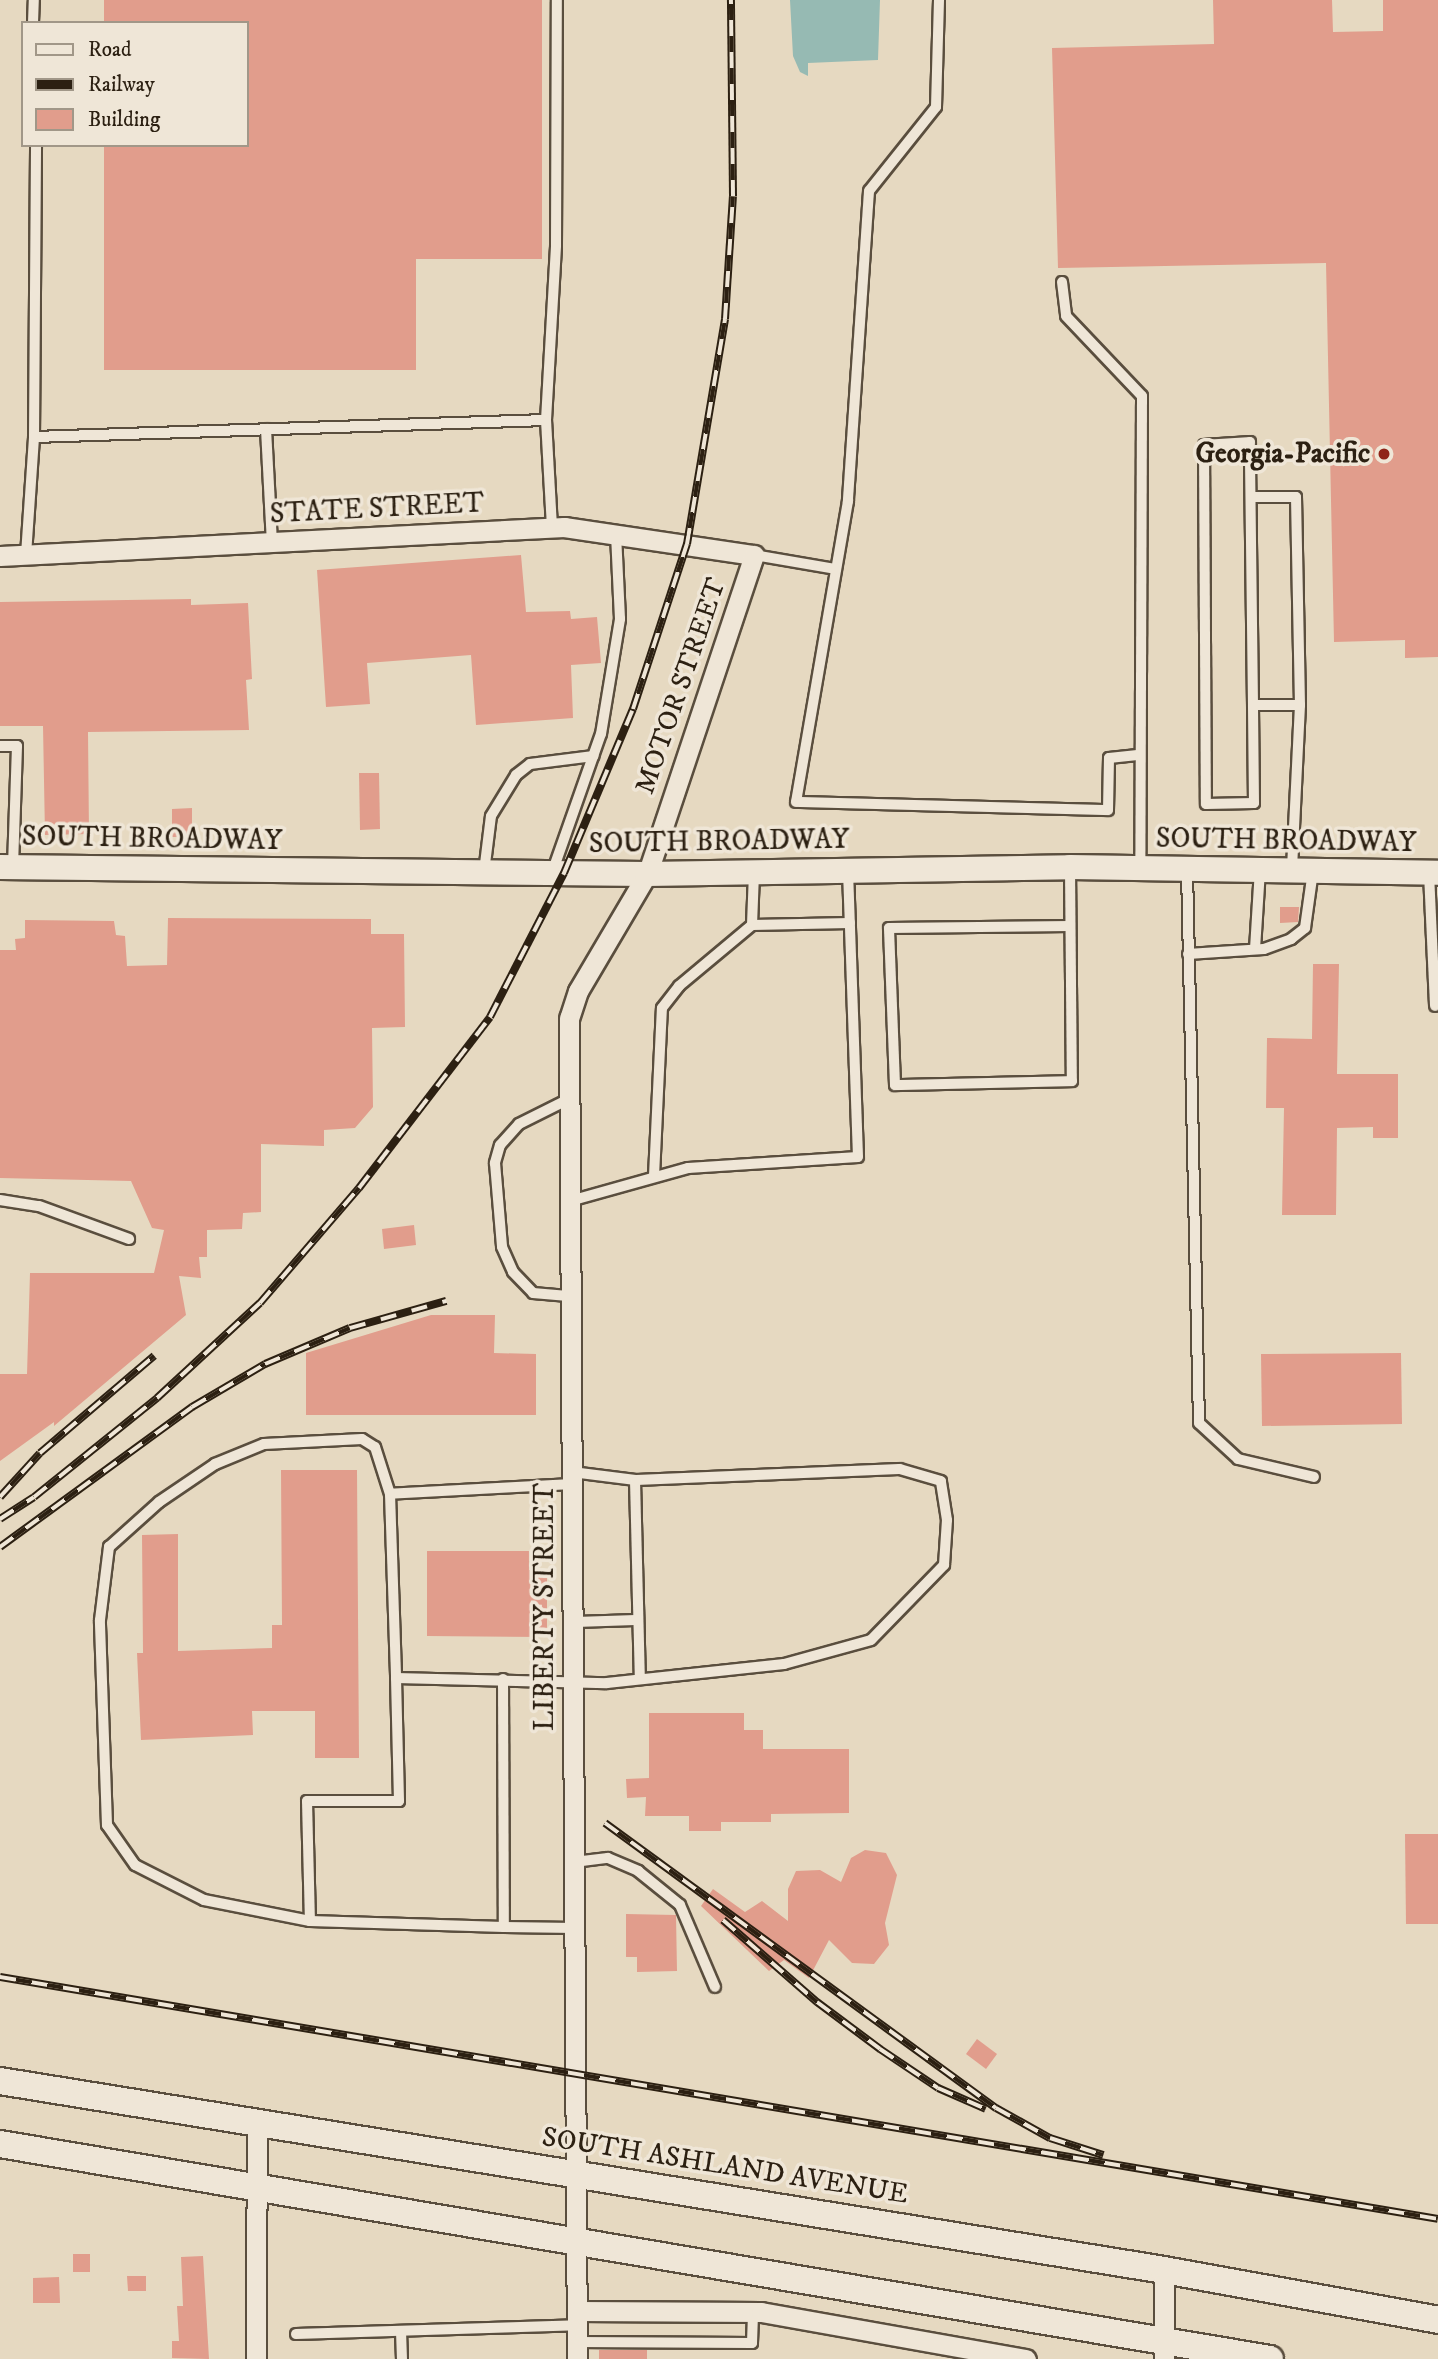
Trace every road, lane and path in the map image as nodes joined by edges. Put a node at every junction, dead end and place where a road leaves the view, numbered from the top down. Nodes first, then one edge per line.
1 (34, 0) edge
2 (557, 0) edge
3 (939, 0) edge
4 (33, 21) edge
5 (36, 147) edge
6 (1062, 282) dead end
7 (546, 420) junction
8 (266, 429) junction
9 (34, 437) junction
10 (1254, 497) junction
11 (552, 528) junction
12 (616, 534) junction
13 (272, 542) junction
14 (26, 555) junction
15 (754, 555) junction
16 (0, 556) edge
17 (836, 569) junction
18 (1253, 705) junction
19 (1300, 705) junction
20 (0, 746) edge
21 (1140, 755) junction
22 (593, 756) junction
23 (6, 867) edge
24 (1070, 867) junction
25 (1139, 868) junction
26 (1186, 869) junction
27 (848, 870) junction
28 (1260, 870) junction
29 (1303, 871) junction
30 (484, 872) junction
31 (754, 872) junction
32 (553, 873) junction
33 (1433, 873) edge
34 (647, 874) junction
35 (850, 923) junction
36 (752, 925) junction
37 (1070, 926) junction
38 (1255, 949) junction
39 (1188, 954) junction
40 (1435, 1006) dead end
41 (569, 1099) junction
42 (654, 1176) junction
43 (0, 1200) edge
44 (570, 1201) junction
45 (129, 1239) dead end
46 (570, 1296) junction
47 (1314, 1477) dead end
48 (572, 1478) junction
49 (635, 1480) junction
50 (390, 1494) junction
51 (638, 1620) junction
52 (573, 1622) junction
53 (396, 1678) junction
54 (640, 1678) junction
55 (503, 1679) junction
56 (573, 1679) junction
57 (574, 1862) junction
58 (310, 1922) junction
59 (504, 1927) junction
60 (575, 1928) junction
61 (715, 1987) dead end
62 (0, 2081) edge
63 (257, 2123) junction
64 (0, 2144) edge
65 (576, 2173) junction
66 (257, 2187) junction
67 (577, 2242) junction
68 (1164, 2270) junction
69 (753, 2312) junction
70 (1438, 2320) edge
71 (401, 2331) junction
72 (296, 2334) dead end
73 (577, 2334) edge
74 (1164, 2350) edge
75 (256, 2359) edge
76 (402, 2359) edge
77 (1026, 2359) edge
78 (1270, 2359) edge

1 - 4 lane
2 - 7 lane
3 - 17 lane
5 - 9 lane
6 - 21 lane
7 - 8 lane
7 - 11 lane
8 - 9 lane
8 - 13 lane
9 - 14 lane
10 - 18 lane
10 - 18 lane
10 - 19 lane
11 - 12 street, STATE STREET
11 - 13 street, STATE STREET
12 - 15 street, STATE STREET
12 - 22 lane
13 - 14 street, STATE STREET
14 - 16 street, STATE STREET
15 - 17 lane
15 - 34 street, MOTOR STREET
17 - 21 lane
18 - 19 lane
19 - 29 lane
20 - 23 lane
21 - 25 lane
22 - 30 lane
22 - 32 lane
23 - 30 street, SOUTH BROADWAY
24 - 25 street, SOUTH BROADWAY
24 - 27 street, SOUTH BROADWAY
24 - 37 lane
25 - 26 street, SOUTH BROADWAY
26 - 28 street, SOUTH BROADWAY
26 - 39 lane
27 - 31 street, SOUTH BROADWAY
27 - 35 lane
28 - 29 street, SOUTH BROADWAY
28 - 38 lane
29 - 33 street, SOUTH BROADWAY
29 - 38 lane
30 - 32 street, SOUTH BROADWAY
31 - 34 street, SOUTH BROADWAY
31 - 36 lane
32 - 34 street, SOUTH BROADWAY
33 - 40 lane
34 - 41 street, LIBERTY STREET
35 - 36 lane
35 - 42 lane
36 - 42 lane
37 - 37 lane
38 - 39 lane
39 - 47 lane
41 - 44 street, LIBERTY STREET
41 - 46 lane
42 - 44 lane
43 - 45 lane
44 - 46 street, LIBERTY STREET
46 - 48 street, LIBERTY STREET
48 - 49 lane
48 - 50 lane
48 - 52 street, LIBERTY STREET
49 - 51 lane
49 - 54 lane
50 - 53 lane
50 - 58 lane
51 - 52 lane
51 - 54 lane
52 - 56 street, LIBERTY STREET
53 - 55 lane
53 - 58 lane
54 - 56 lane
55 - 56 lane
55 - 59 lane
56 - 57 street, LIBERTY STREET
57 - 60 street, LIBERTY STREET
57 - 61 lane
58 - 59 lane
59 - 60 lane
60 - 65 street, LIBERTY STREET
62 - 63 main road, SOUTH ASHLAND AVENUE
63 - 65 main road, SOUTH ASHLAND AVENUE
63 - 66 street
64 - 66 main road
65 - 67 street, LIBERTY STREET
65 - 68 main road, SOUTH ASHLAND AVENUE
66 - 67 main road
66 - 75 street
67 - 73 street, LIBERTY STREET
67 - 74 main road
68 - 70 main road, SOUTH ASHLAND AVENUE
68 - 74 street
69 - 73 street
69 - 73 lane
69 - 77 street
71 - 72 lane
71 - 73 lane
71 - 76 lane
74 - 78 main road

